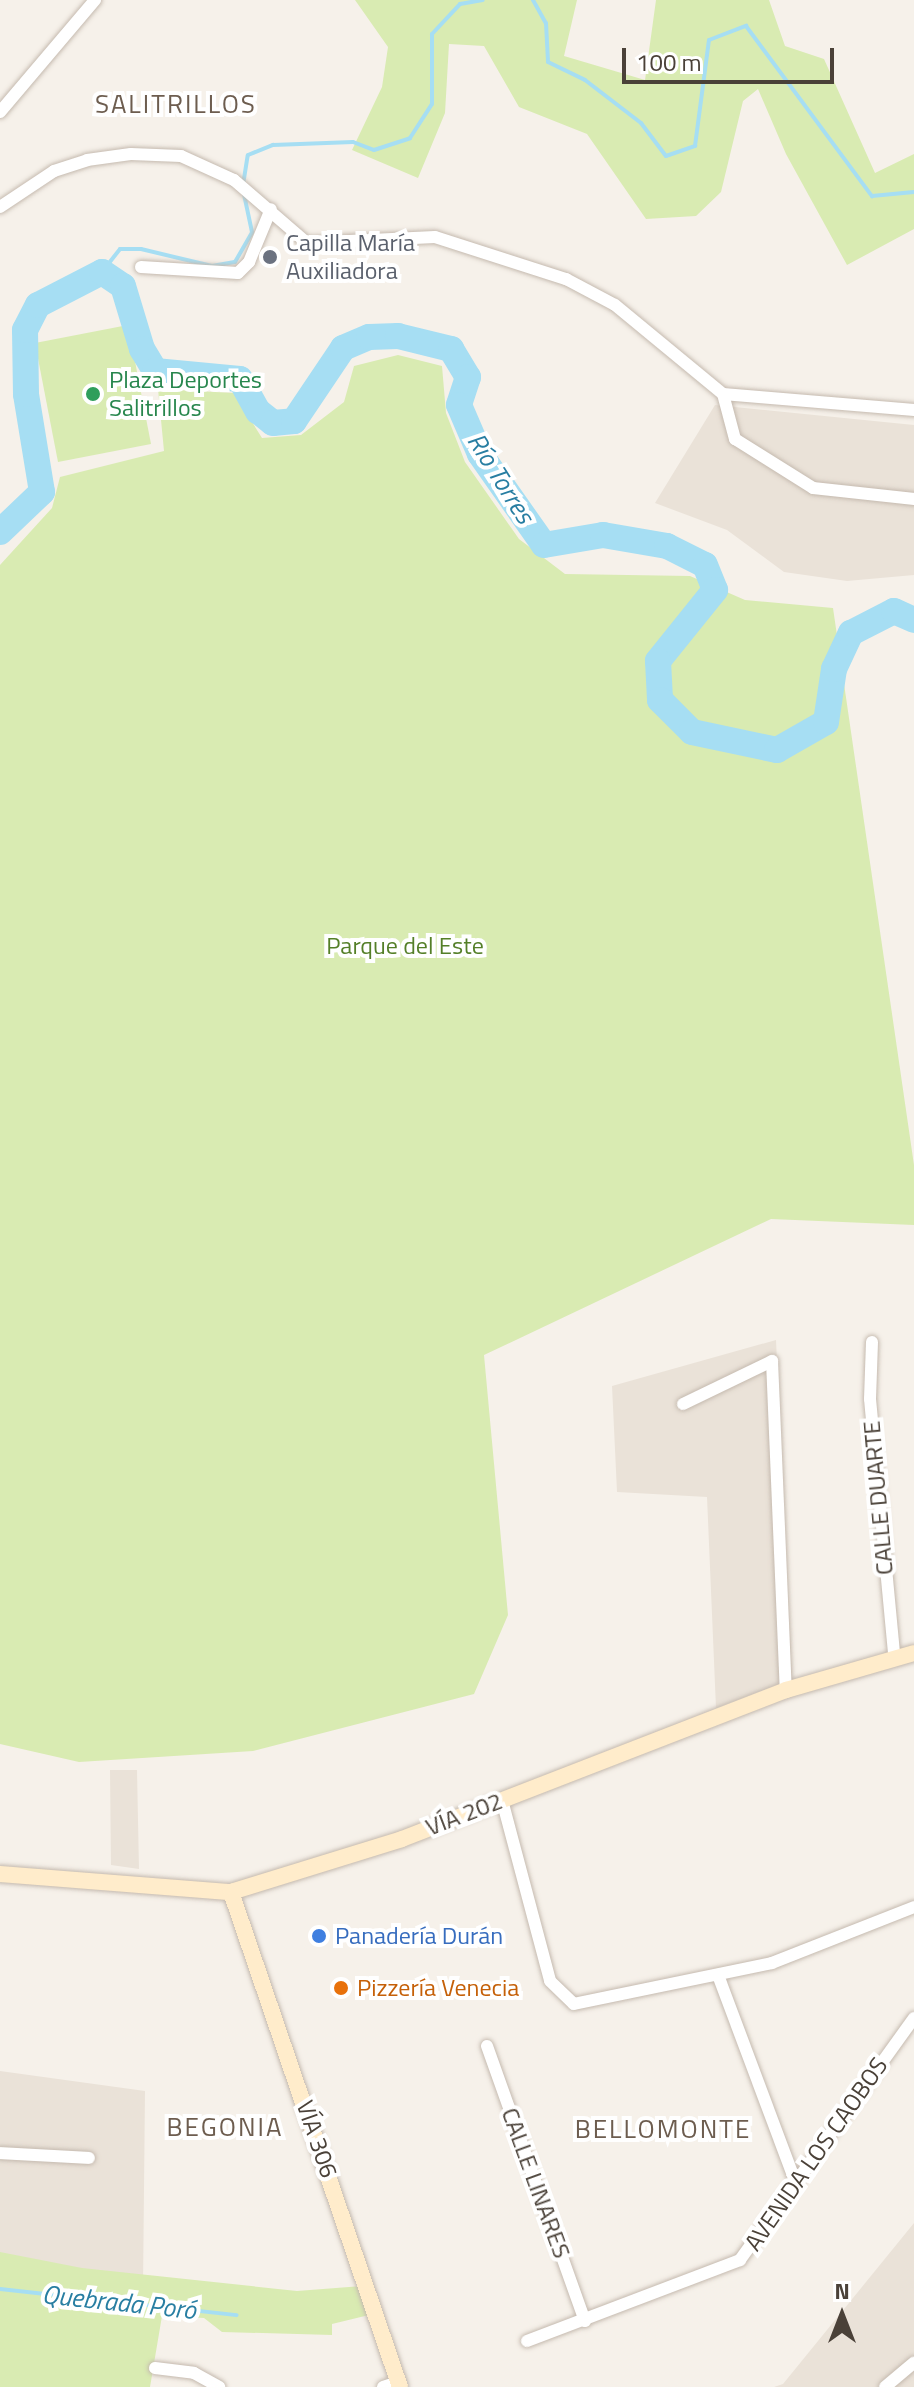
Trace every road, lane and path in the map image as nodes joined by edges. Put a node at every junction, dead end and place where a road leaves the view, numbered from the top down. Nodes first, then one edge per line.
1 (95, 0) edge
2 (0, 112) edge
3 (0, 207) edge
4 (271, 209) junction
5 (141, 267) dead end
6 (723, 394) junction
7 (914, 410) edge
8 (914, 499) edge
9 (872, 1342) dead end
10 (683, 1404) dead end
11 (914, 1653) edge
12 (894, 1655) junction
13 (786, 1690) junction
14 (502, 1800) junction
15 (0, 1874) edge
16 (231, 1892) junction
17 (914, 1907) edge
18 (718, 1975) junction
19 (914, 2018) edge
20 (487, 2046) dead end
21 (0, 2153) edge
22 (89, 2158) dead end
23 (795, 2181) junction
24 (585, 2321) junction
25 (527, 2341) dead end
26 (914, 2363) edge
27 (155, 2368) dead end
28 (394, 2385) edge
29 (219, 2387) edge
30 (885, 2387) edge

1 - 2 street
3 - 4 street
4 - 5 street
4 - 6 street
6 - 7 street
6 - 8 street
9 - 12 street, CALLE DUARTE
10 - 13 street
11 - 12 main road, VÍA 202
12 - 13 main road, VÍA 202
13 - 14 main road, VÍA 202
14 - 16 main road, VÍA 202
14 - 18 street
15 - 16 main road, VÍA 202
16 - 28 main road, VÍA 306
17 - 18 street
18 - 23 street
19 - 23 street, AVENIDA LOS CAOBOS
20 - 24 street, CALLE LINARES
21 - 22 street
23 - 24 street, AVENIDA LOS CAOBOS
24 - 25 street, AVENIDA LOS CAOBOS
26 - 30 street
27 - 29 street

